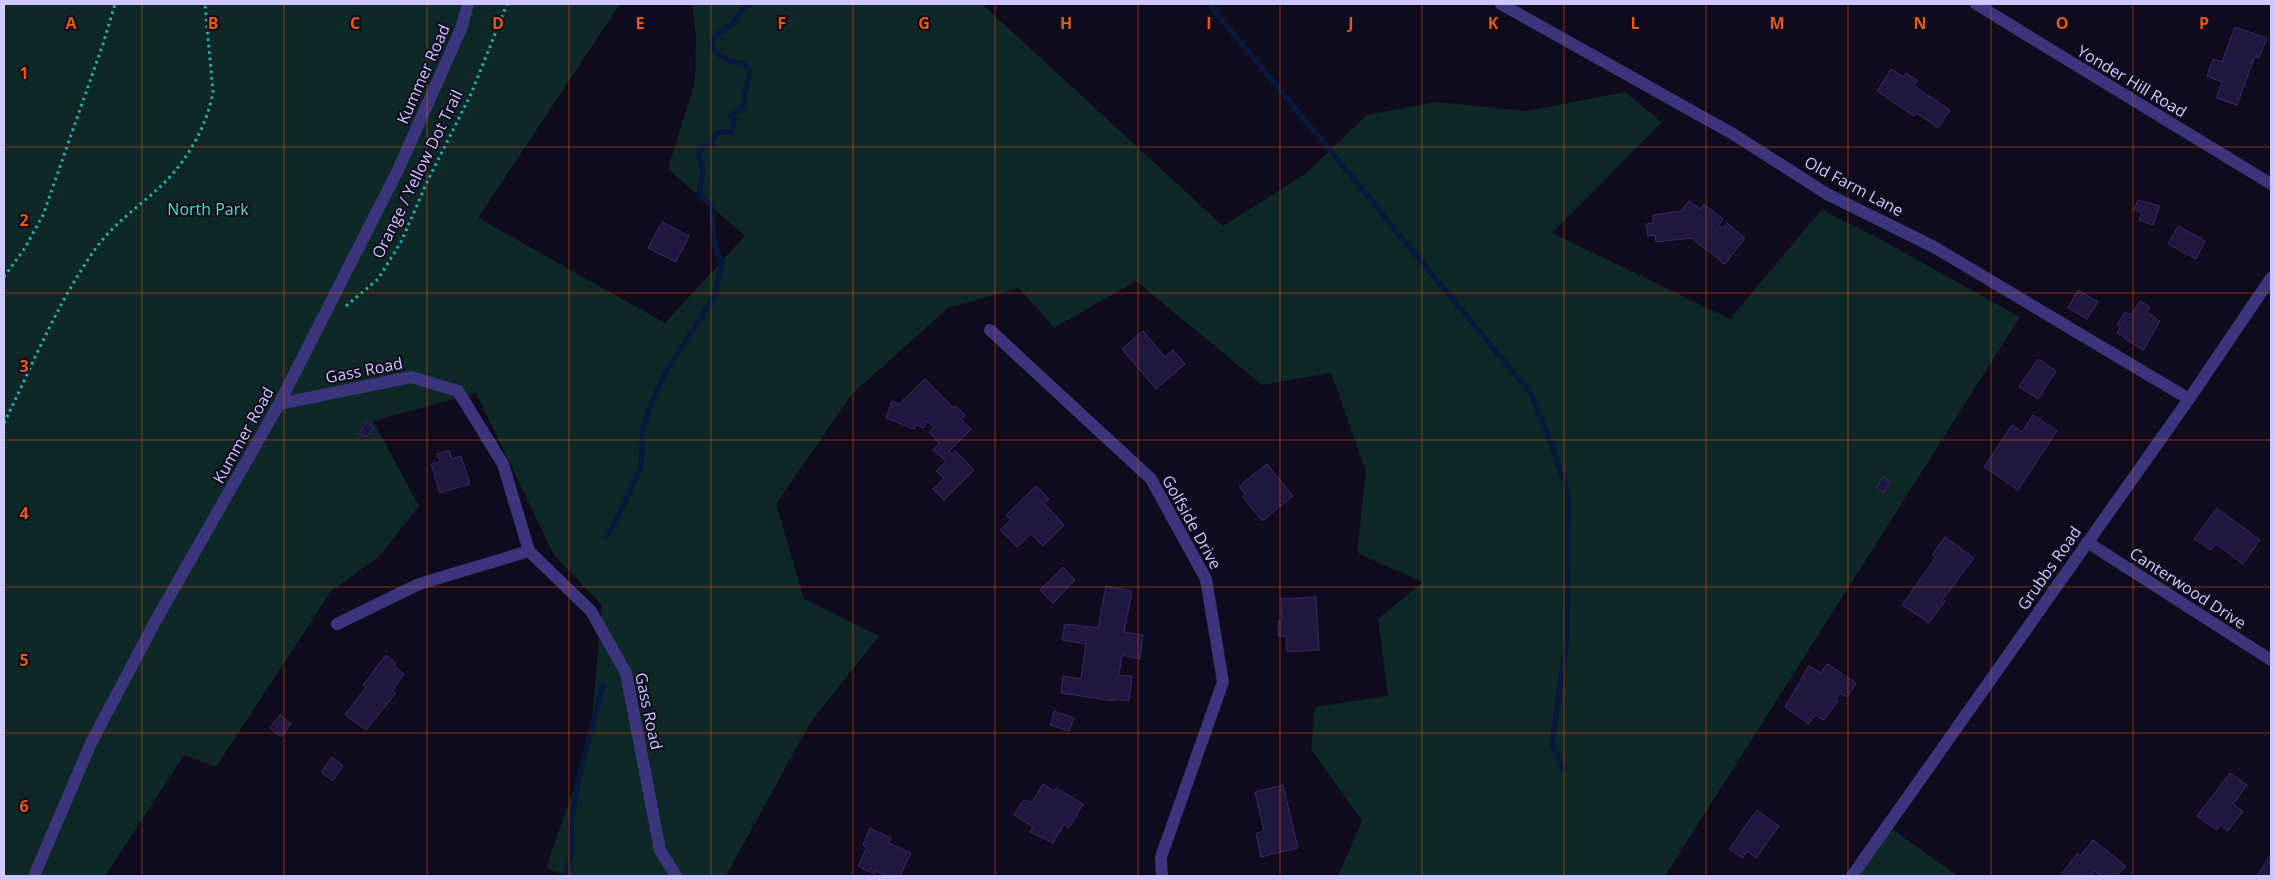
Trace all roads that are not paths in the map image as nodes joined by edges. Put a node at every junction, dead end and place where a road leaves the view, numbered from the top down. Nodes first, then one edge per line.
1 (468, 4) edge
2 (1501, 4) edge
3 (1976, 4) edge
4 (2271, 184) edge
5 (2271, 278) edge
6 (990, 330) dead end
7 (2189, 399) junction
8 (279, 404) junction
9 (2087, 542) junction
10 (529, 551) junction
11 (337, 624) dead end
12 (2271, 660) edge
13 (34, 876) edge
14 (676, 876) edge
15 (1162, 876) edge
16 (1852, 876) edge

1 - 8 street, Kummer Road
2 - 7 street, Old Farm Lane
3 - 4 street, Yonder Hill Road
5 - 7 street, Grubbs Road
6 - 15 street, Golfside Drive
7 - 9 street, Grubbs Road
8 - 10 street, Gass Road
8 - 13 street, Kummer Road
9 - 12 street, Canterwood Drive
9 - 16 street, Grubbs Road
10 - 11 street
10 - 14 street, Gass Road

